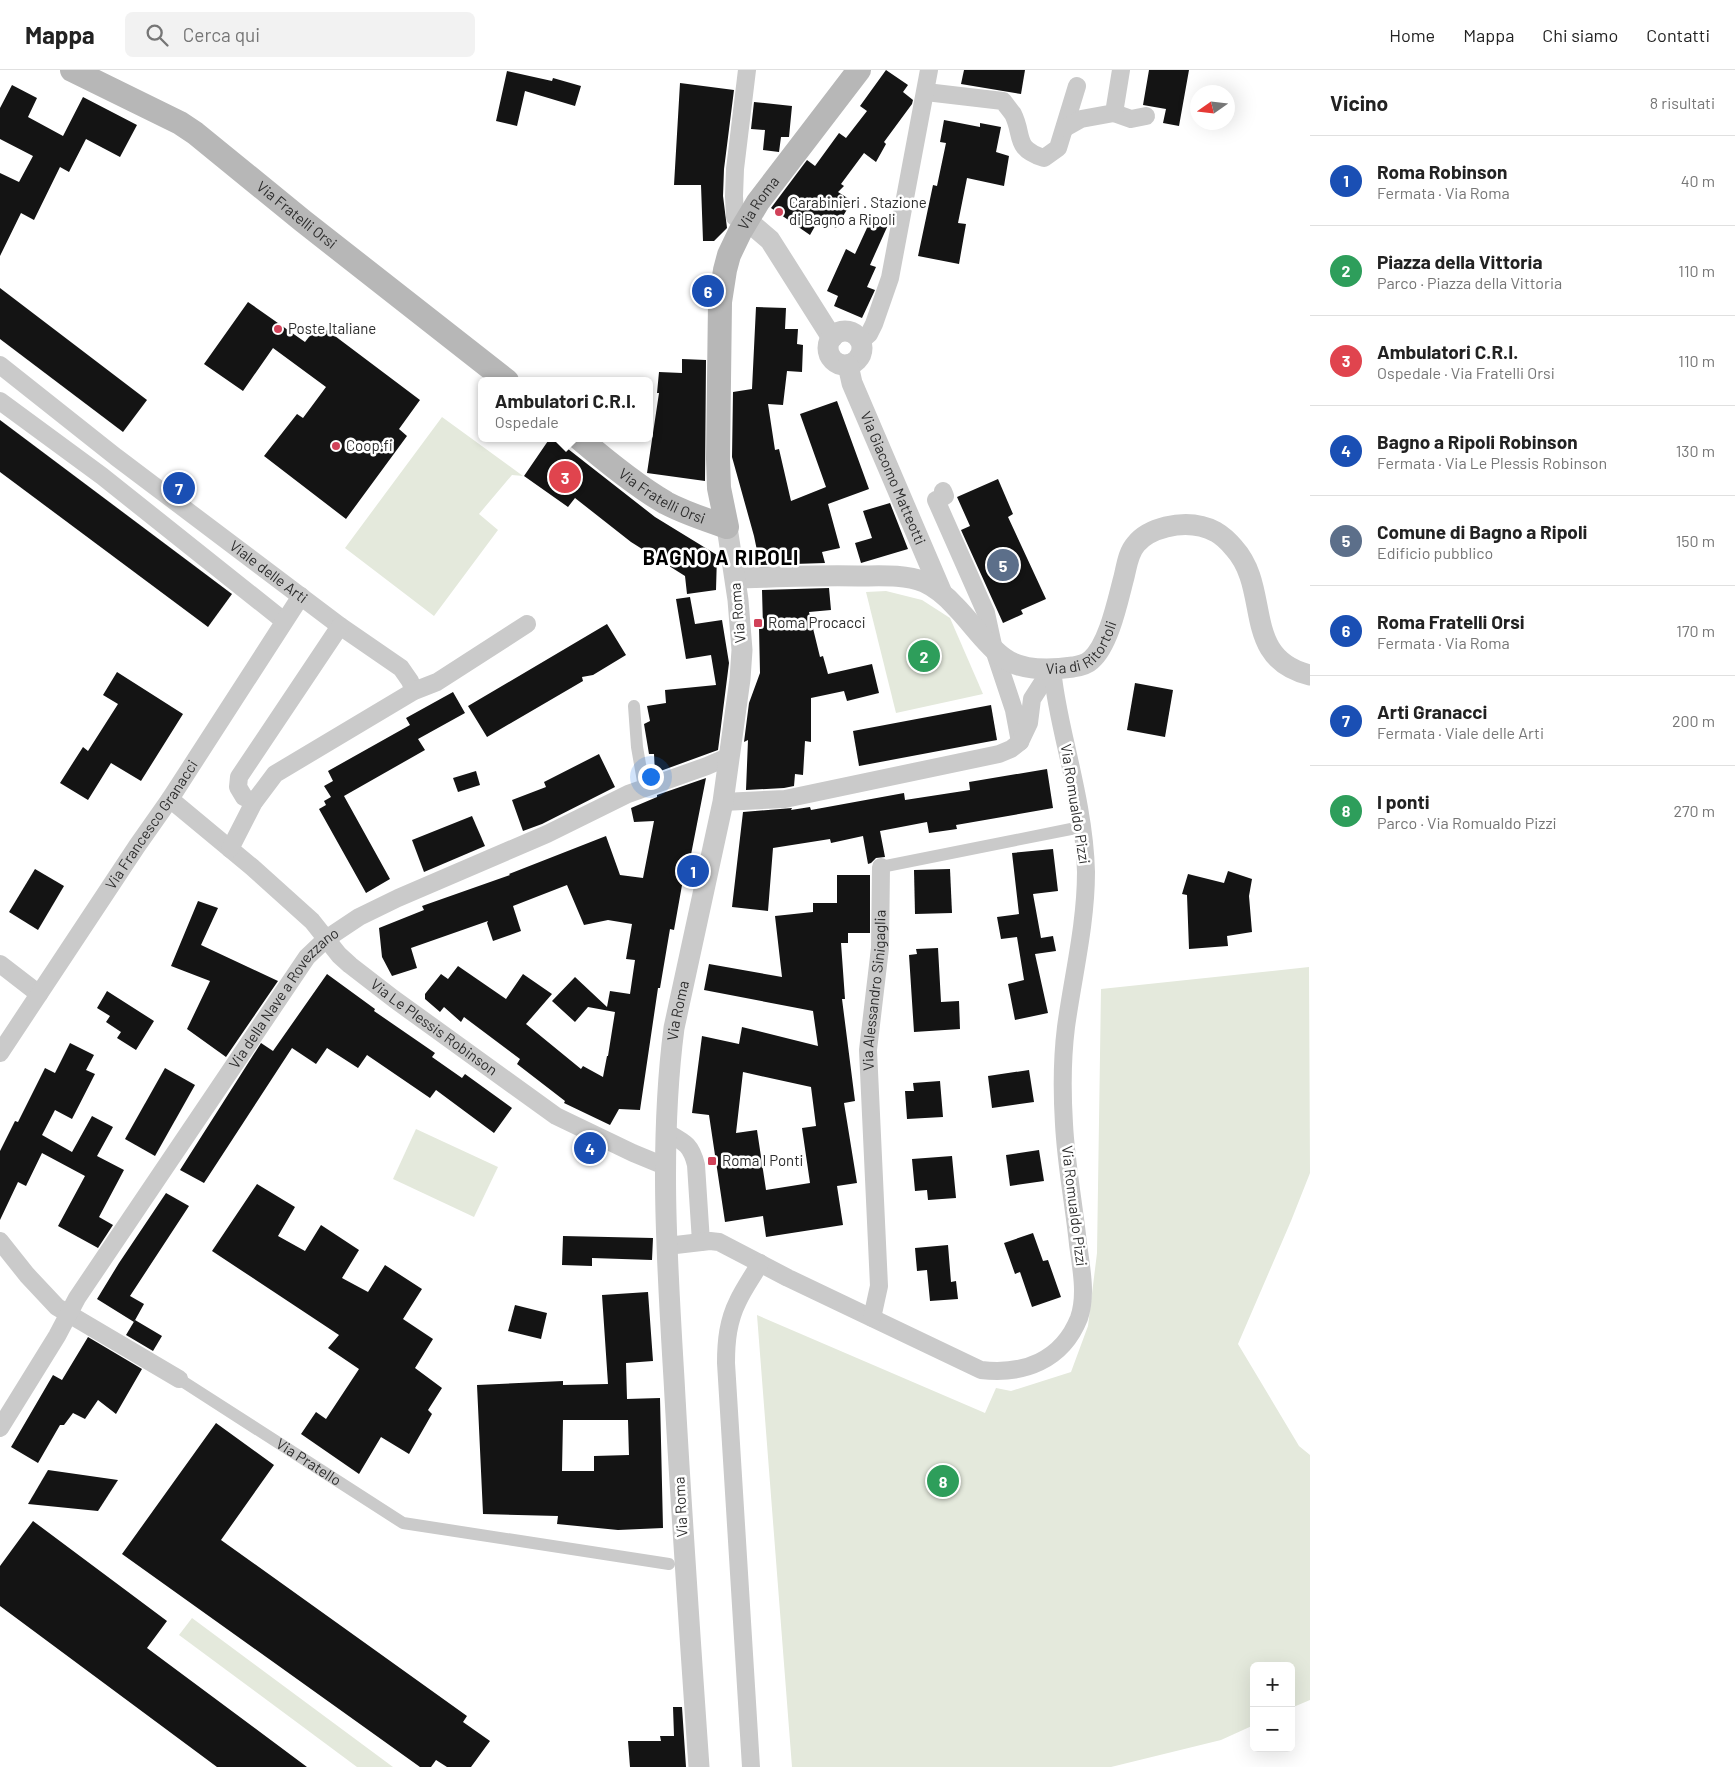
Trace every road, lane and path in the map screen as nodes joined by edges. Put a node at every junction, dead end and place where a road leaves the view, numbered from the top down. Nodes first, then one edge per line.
1 (72, 70) edge
2 (747, 70) edge
3 (858, 70) edge
4 (929, 70) edge
5 (1120, 70) edge
6 (1077, 86) dead end
7 (926, 92) junction
8 (1114, 113) junction
9 (1146, 116) dead end
10 (1065, 128) junction
11 (745, 224) junction
12 (832, 338) junction
13 (861, 341) junction
14 (0, 365) edge
15 (848, 365) junction
16 (502, 377) edge
17 (0, 402) edge
18 (584, 442) edge
19 (116, 457) junction
20 (102, 476) junction
21 (943, 491) dead end
22 (727, 527) junction
23 (736, 578) junction
24 (941, 591) junction
25 (301, 596) junction
26 (284, 621) junction
27 (527, 624) dead end
28 (340, 626) junction
29 (994, 650) junction
30 (1052, 668) junction
31 (1310, 675) edge
32 (414, 691) junction
33 (634, 706) dead end
34 (1020, 742) junction
35 (730, 756) junction
36 (644, 788) junction
37 (170, 799) junction
38 (254, 802) junction
39 (723, 802) junction
40 (1081, 827) junction
41 (230, 849) junction
42 (881, 867) joint
43 (326, 939) junction
44 (0, 964) edge
45 (39, 994) junction
46 (0, 1053) edge
47 (666, 1132) junction
48 (666, 1167) junction
49 (0, 1241) edge
50 (701, 1242) junction
51 (667, 1246) junction
52 (760, 1263) junction
53 (69, 1313) junction
54 (872, 1318) junction
55 (179, 1380) joint
56 (0, 1428) edge
57 (669, 1564) dead end
58 (699, 1767) edge
59 (751, 1767) edge

1 - 16 main road, Via Fratelli Orsi
2 - 11 street
3 - 11 main road, Via Roma
4 - 7 street
5 - 8 street
6 - 10 street
7 - 10 street
7 - 13 street
8 - 9 street
8 - 10 street
11 - 12 street
11 - 22 main road, Via Roma
12 - 13 street
12 - 15 street
13 - 15 street
14 - 19 street, Viale delle Arti
15 - 24 street, Via Giacomo Matteotti
17 - 20 street, Viale delle Arti
18 - 22 main road, Via Fratelli Orsi
19 - 20 street
19 - 25 street, Viale delle Arti
20 - 26 street, Viale delle Arti
21 - 29 street
22 - 23 street, Via Roma
23 - 24 street
23 - 35 street, Via Roma
24 - 29 street
25 - 26 street, Via Francesco Granacci
25 - 28 street, Viale delle Arti
26 - 37 street, Via Francesco Granacci
27 - 32 street
28 - 32 street, Viale delle Arti
28 - 38 street
29 - 30 street
29 - 34 street
30 - 31 street, Via di Ritortoli
30 - 34 street, Via di Ritortoli
30 - 40 street, Via Romualdo Pizzi
32 - 38 street
33 - 36 street
34 - 39 street
35 - 36 street, Via della Nave a Rovezzano
35 - 39 street, Via Roma
36 - 43 street, Via della Nave a Rovezzano
37 - 41 street, Via Le Plessis Robinson
37 - 45 street, Via Francesco Granacci
38 - 41 street
39 - 47 street, Via Roma
40 - 42 street, Via Alessandro Sinigaglia
40 - 54 street, Via Romualdo Pizzi
41 - 43 street, Via Le Plessis Robinson
42 - 54 street, Via Alessandro Sinigaglia
43 - 48 street, Via Le Plessis Robinson
43 - 53 street, Via della Nave a Rovezzano
44 - 45 street
45 - 46 street, Via Francesco Granacci
47 - 48 street, Via Roma
47 - 50 street
48 - 51 street, Via Roma
49 - 53 street, Via Pratello
50 - 51 street
50 - 52 street, Via Romualdo Pizzi
51 - 58 street, Via Roma
52 - 54 street, Via Romualdo Pizzi
52 - 59 street
53 - 55 street, Via Pratello
53 - 56 street, Via della Nave a Rovezzano
55 - 57 street, Via Pratello

